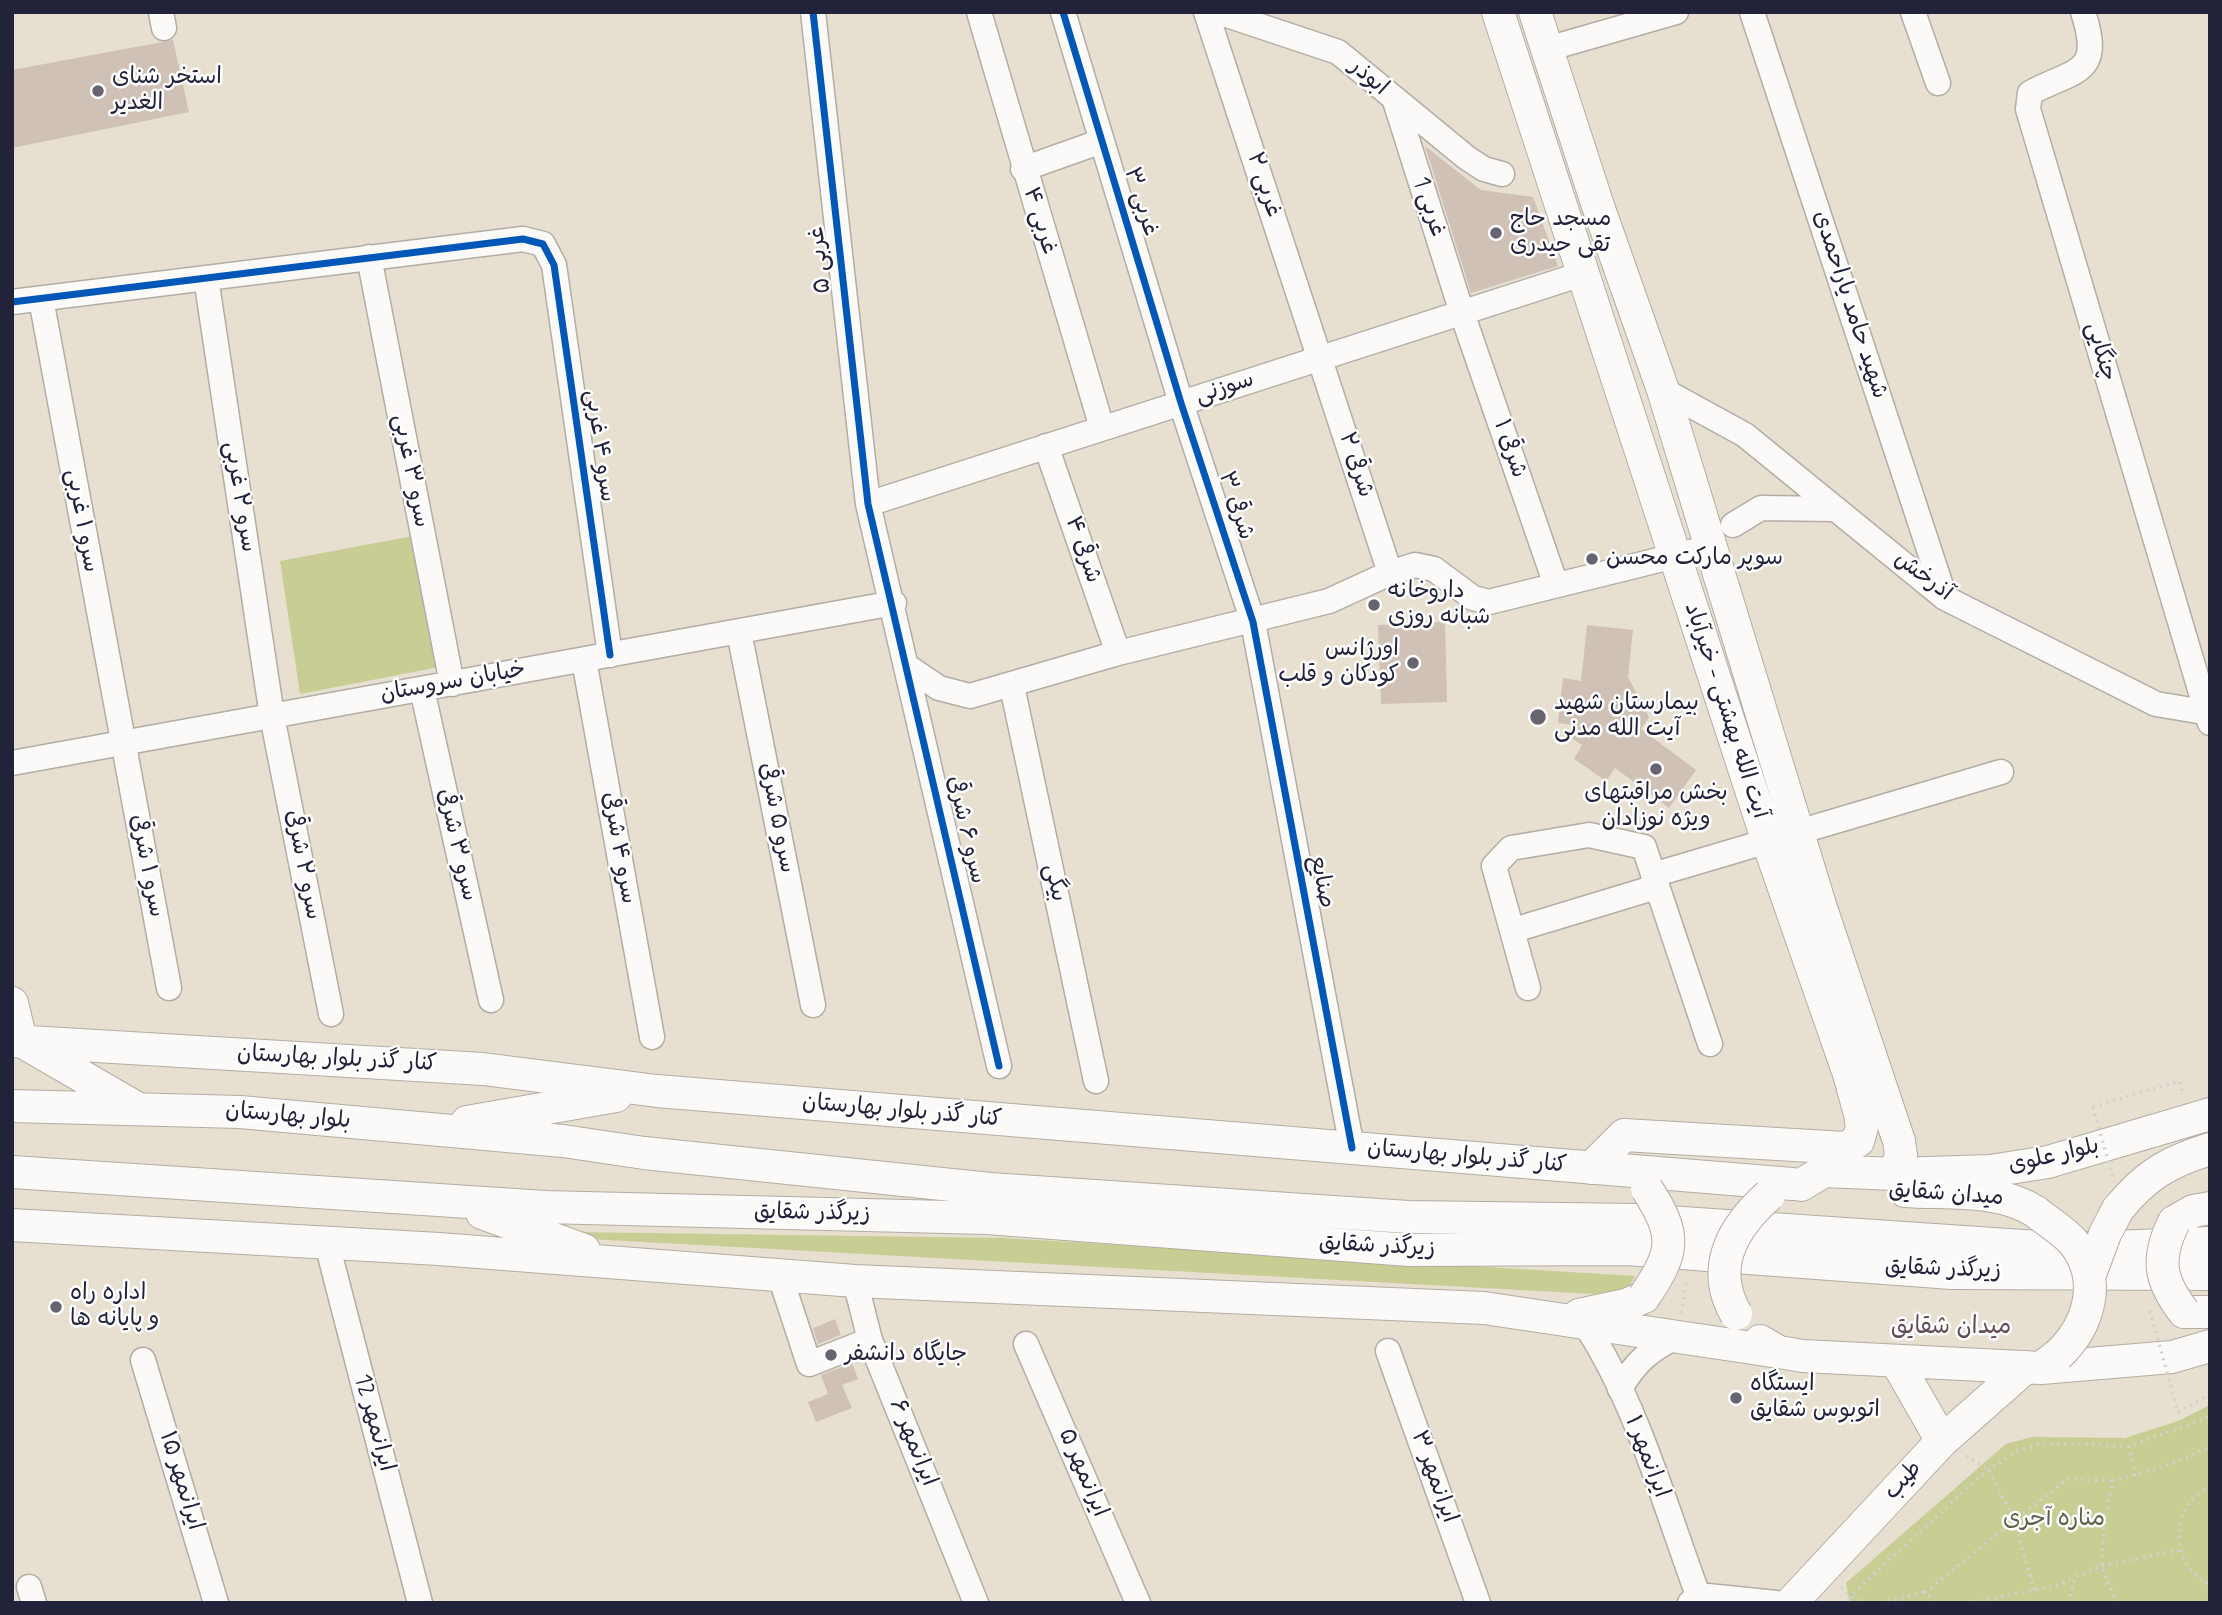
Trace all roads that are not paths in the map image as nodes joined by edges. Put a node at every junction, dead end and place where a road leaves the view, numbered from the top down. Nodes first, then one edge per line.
1 (813, 12) edge
2 (979, 12) edge
3 (1063, 12) edge
4 (1206, 12) edge
5 (1218, 12) edge
6 (1676, 12) edge
7 (1752, 12) edge
8 (1913, 12) edge
9 (2083, 12) edge
10 (1535, 13) edge
11 (1499, 18) edge
12 (1256, 19) edge
13 (1547, 49) junction
14 (1938, 83) dead end
15 (1395, 102) junction
16 (1102, 141) junction
17 (1023, 169) junction
18 (1502, 174) dead end
19 (369, 257) junction
20 (1618, 261) junction
21 (1582, 274) junction
22 (206, 278) junction
23 (41, 299) junction
24 (12, 302) edge
25 (1462, 313) junction
26 (1320, 358) junction
27 (1664, 390) junction
28 (1181, 403) junction
29 (1102, 428) junction
30 (1046, 446) junction
31 (868, 503) junction
32 (1836, 509) junction
33 (1722, 536) junction
34 (1674, 554) junction
35 (1391, 573) junction
36 (1556, 584) junction
37 (1945, 598) junction
38 (894, 603) junction
39 (1253, 622) junction
40 (739, 632) junction
41 (1118, 653) junction
42 (610, 655) junction
43 (584, 660) junction
44 (908, 667) junction
45 (452, 684) junction
46 (1012, 686) junction
47 (422, 689) junction
48 (272, 716) junction
49 (2209, 716) edge
50 (122, 743) junction
51 (12, 763) edge
52 (2001, 772) dead end
53 (1798, 833) junction
54 (1768, 842) junction
55 (1655, 881) junction
56 (1514, 930) junction
57 (169, 988) dead end
58 (1528, 988) dead end
59 (491, 1000) dead end
60 (12, 1003) edge
61 (813, 1005) dead end
62 (331, 1014) dead end
63 (652, 1037) dead end
64 (17, 1041) edge
65 (1710, 1044) dead end
66 (999, 1066) dead end
67 (1096, 1081) dead end
68 (648, 1090) junction
69 (12, 1106) edge
70 (138, 1108) junction
71 (2210, 1114) edge
72 (419, 1130) junction
73 (563, 1141) joint
74 (1352, 1148) junction
75 (2210, 1149) edge
76 (1591, 1168) junction
77 (12, 1172) edge
78 (1895, 1174) junction
79 (1787, 1188) junction
80 (329, 1191) junction
81 (442, 1199) junction
82 (2210, 1208) edge
83 (12, 1225) edge
84 (2168, 1234) junction
85 (2210, 1243) edge
86 (327, 1244) junction
87 (622, 1263) junction
88 (2210, 1274) edge
89 (780, 1276) junction
90 (2089, 1277) junction
91 (855, 1281) junction
92 (2197, 1312) edge
93 (1572, 1321) junction
94 (1677, 1336) junction
95 (870, 1340) junction
96 (1027, 1343) dead end
97 (2210, 1346) edge
98 (1388, 1351) dead end
99 (1779, 1352) junction
100 (143, 1360) dead end
101 (1896, 1360) junction
102 (2042, 1363) junction
103 (1620, 1389) junction
104 (1942, 1441) junction
105 (1694, 1599) edge
106 (216, 1603) edge
107 (420, 1603) edge
108 (976, 1603) edge
109 (1138, 1603) edge
110 (1478, 1603) edge
111 (1776, 1603) edge
112 (1791, 1603) edge

1 - 31 street, غربی ۵
2 - 17 street, غربی ۴
3 - 16 street, غربی ۳
4 - 26 street, غربی ۲
5 - 12 street, ابوذر
6 - 13 street
7 - 37 street, شهید حامد یاراحمدی
8 - 14 street
9 - 49 street, چنگایی
10 - 11 main road
10 - 13 main road, آیت الله بهشتی - خیرآباد
11 - 21 main road, آیت الله بهشتی - خیرآباد
12 - 15 street, ابوذر
13 - 20 main road, آیت الله بهشتی - خیرآباد
15 - 18 street, ابوذر
15 - 25 street, غربی 1
16 - 17 street
16 - 28 street, غربی ۳
17 - 29 street, غربی ۴
19 - 22 street
19 - 42 street, سرو ۴ غربی
19 - 45 street, سرو ۳ غربی
20 - 21 main road
20 - 27 main road, آیت الله بهشتی - خیرآباد
21 - 25 street, سوزنی
21 - 34 main road, آیت الله بهشتی - خیرآباد
22 - 23 street
22 - 48 street, سرو ۲ غربی
23 - 24 street
23 - 50 street, سرو ۱ غربی
25 - 26 street, سوزنی
25 - 36 street, شرقی ۱
26 - 28 street, سوزنی
26 - 35 street, شرقی ۲
27 - 32 street, آذرخش
27 - 33 main road, آیت الله بهشتی - خیرآباد
28 - 29 street, سوزنی
28 - 39 street, شرقی ۳
29 - 30 street, سوزنی
30 - 31 street, سوزنی
30 - 41 street, شرقی ۴
31 - 38 street, غربی ۵
32 - 33 street
32 - 37 street, آذرخش
33 - 34 street
33 - 53 main road, آیت الله بهشتی - خیرآباد
34 - 36 street
34 - 54 main road, آیت الله بهشتی - خیرآباد
35 - 36 street
35 - 39 street
37 - 49 street, آذرخش
38 - 40 street, خیابان سروستان
38 - 44 street, سرو ۶ شرقی
39 - 41 street
39 - 74 street, صنایع
40 - 42 street, خیابان سروستان
40 - 61 street, سرو ۵ شرقی
41 - 46 street
42 - 43 street, خیابان سروستان
43 - 45 street, خیابان سروستان
43 - 63 street, سرو ۴ شرقی
44 - 46 street
44 - 66 street, سرو ۶ شرقی
45 - 47 street, خیابان سروستان
46 - 67 street, بیگی
47 - 48 street, خیابان سروستان
47 - 59 street, سرو ۳ شرقی
48 - 50 street, خیابان سروستان
48 - 62 street, سرو ۲ شرقی
50 - 51 street, خیابان سروستان
50 - 57 street, سرو ۱ شرقی
52 - 53 street
53 - 54 street
53 - 78 main road, آیت الله بهشتی - خیرآباد
54 - 55 street
54 - 76 main road, آیت الله بهشتی - خیرآباد
55 - 56 street
55 - 56 street
55 - 65 street
56 - 58 street
60 - 64 main road
64 - 68 main road, کنار گذر بلوار بهارستان
64 - 70 main road
68 - 72 main road
68 - 74 main road, کنار گذر بلوار بهارستان
69 - 70 main road, بلوار بهارستان
70 - 72 main road, بلوار بهارستان
71 - 78 main road, بلوار علوی
72 - 73 main road, بلوار بهارستان
73 - 84 main road, زیرگذر شقایق
74 - 76 main road, کنار گذر بلوار بهارستان
75 - 90 main road, bridge
76 - 79 main road, کنار گذر بلوار بهارستان
76 - 93 main road, bridge
77 - 80 main road
78 - 79 main road, بلوار علوی
79 - 90 main road, میدان شقایق, bridge
79 - 99 main road, bridge
80 - 81 main road
80 - 86 main road
81 - 87 main road
81 - 88 main road, زیرگذر شقایق
82 - 84 main road
83 - 86 main road
84 - 85 main road, زیرگذر شقایق
84 - 92 main road, bridge
86 - 87 main road
86 - 107 street, ایرانمهر 12
87 - 89 main road
89 - 91 main road
89 - 95 street
90 - 102 main road, میدان شقایق, bridge
91 - 93 main road
91 - 95 street, ایرانمهر ۶
93 - 94 main road
93 - 103 street, ایرانمهر ۱
94 - 99 main road
94 - 103 street
95 - 108 street, ایرانمهر ۶
96 - 109 street, ایرانمهر ۵
97 - 102 main road
98 - 110 street, ایرانمهر ۳
99 - 101 main road
100 - 106 street, ایرانمهر ۱۵
101 - 102 main road
101 - 104 main road
102 - 104 main road, طیب
103 - 105 street, ایرانمهر ۱
104 - 112 main road, طیب
105 - 111 street

